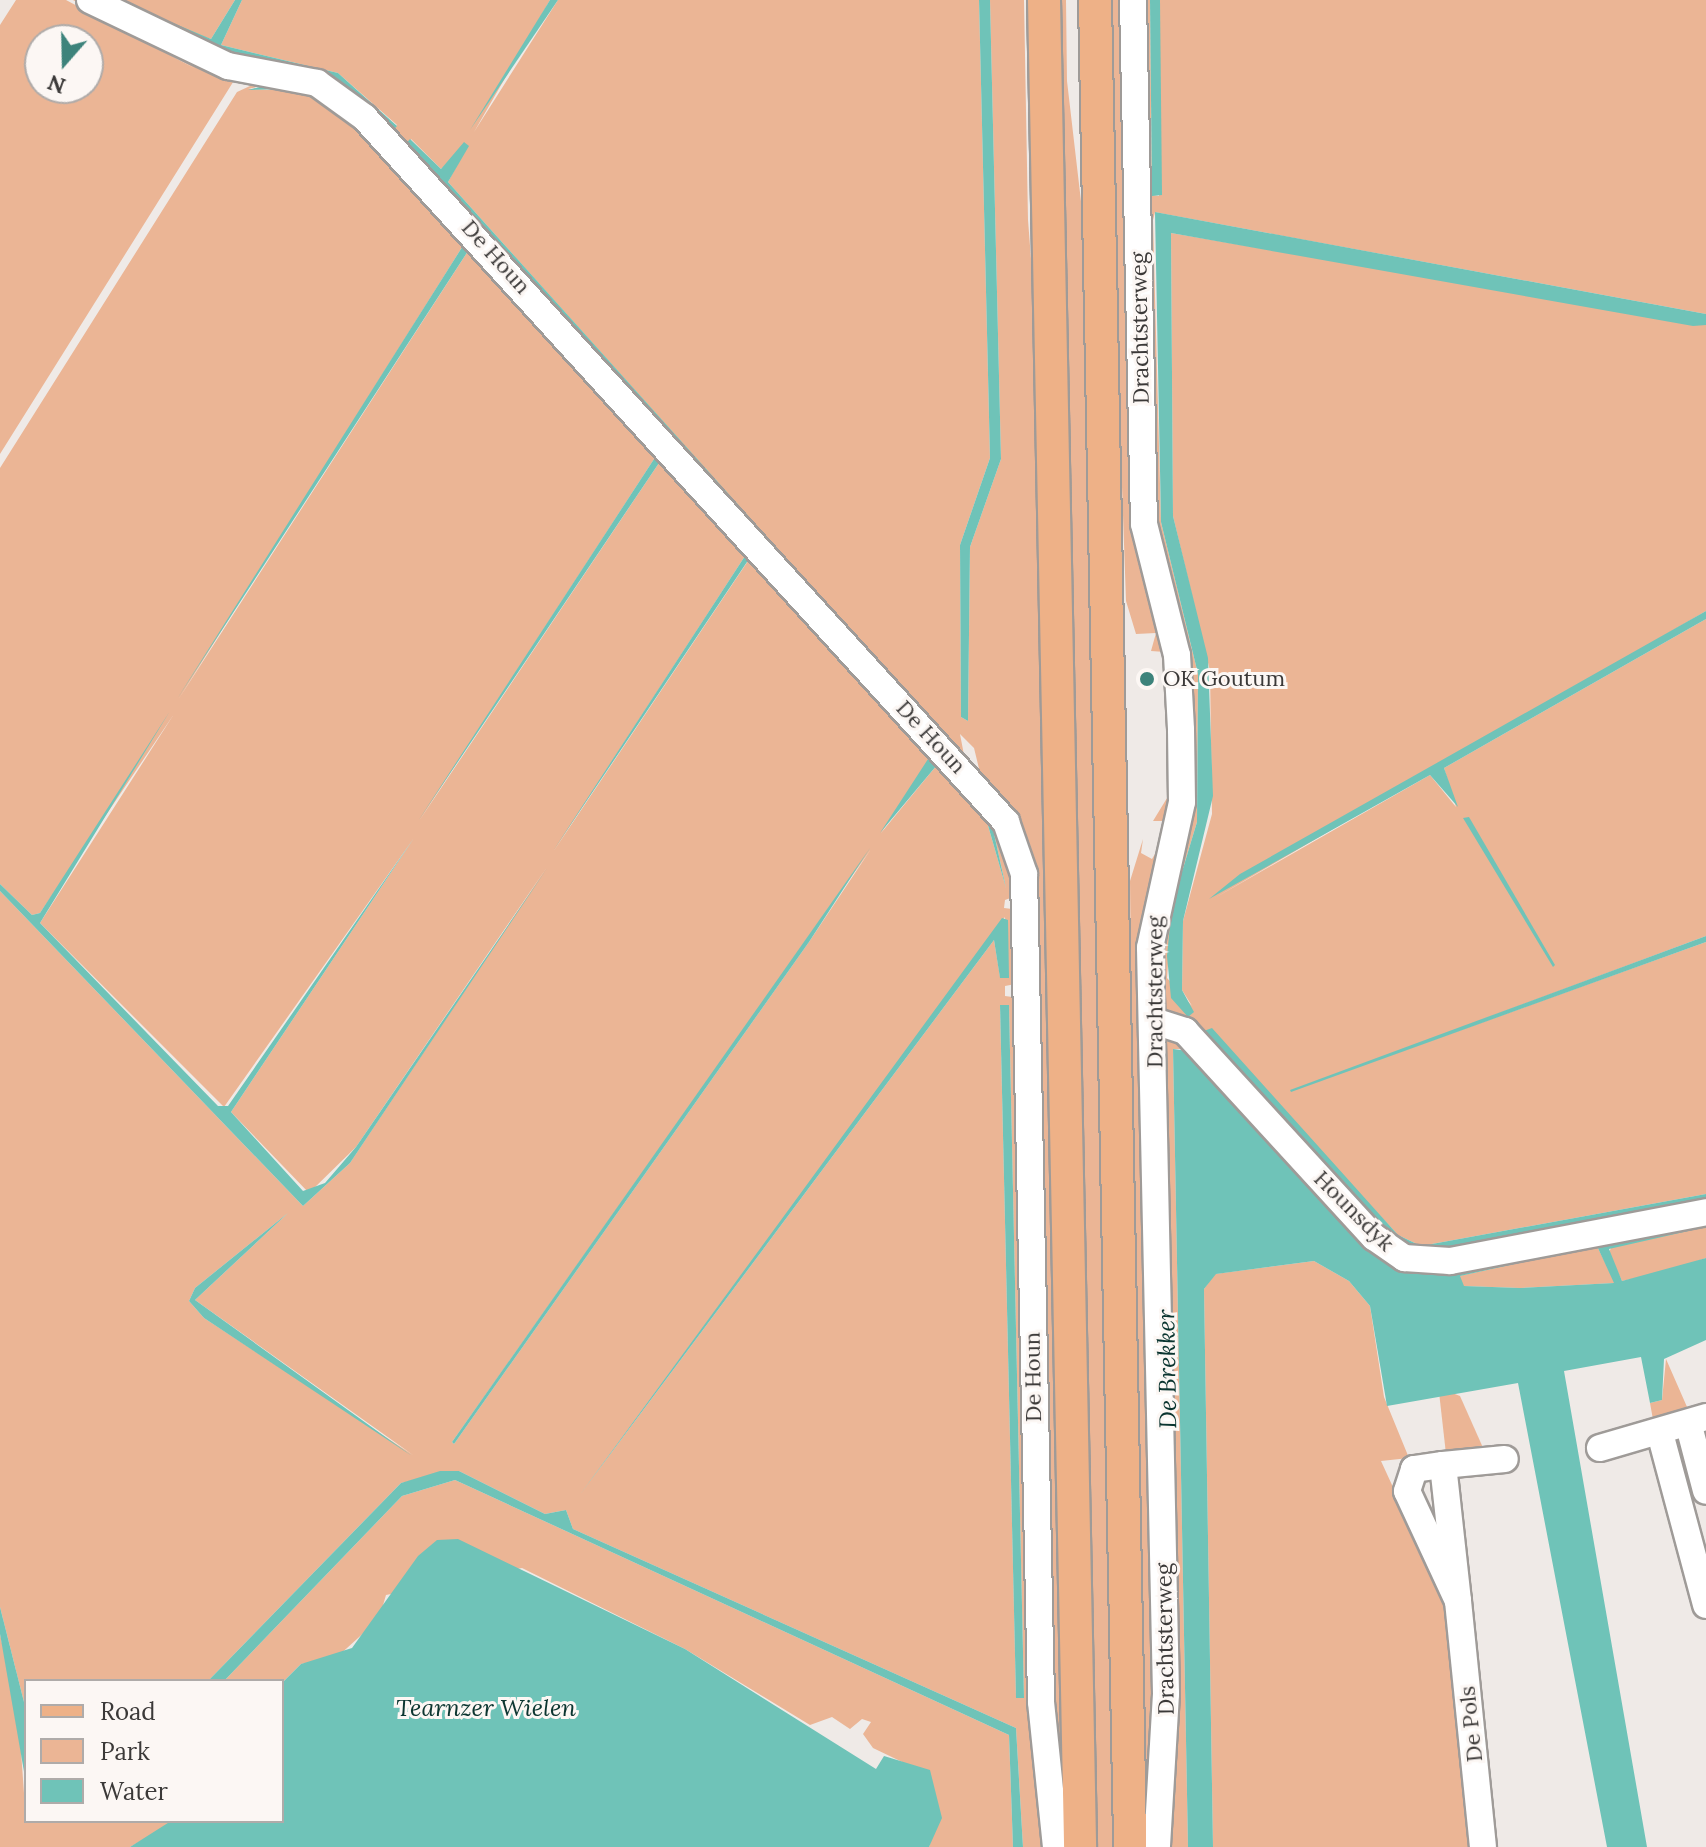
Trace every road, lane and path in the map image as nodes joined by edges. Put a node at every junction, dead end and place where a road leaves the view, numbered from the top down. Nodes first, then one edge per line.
1 (90, 0) edge
2 (1044, 0) edge
3 (1095, 0) edge
4 (1133, 0) edge
5 (1154, 1021) junction
6 (1706, 1212) edge
7 (1697, 1422) edge
8 (1660, 1433) junction
9 (1600, 1448) dead end
10 (1505, 1459) dead end
11 (1443, 1465) junction
12 (1706, 1491) edge
13 (1458, 1601) junction
14 (1706, 1605) edge
15 (1056, 1847) edge
16 (1080, 1847) edge
17 (1130, 1847) edge
18 (1157, 1847) edge
19 (1483, 1847) edge

1 - 15 street, De Houn
2 - 16 main road
3 - 17 main road, Drachtsterweg
4 - 5 street, Drachtsterweg
5 - 6 street, Hounsdyk
5 - 18 street, Drachtsterweg
7 - 8 street
7 - 12 street
8 - 9 street
8 - 14 street
10 - 11 street, De Pols
11 - 13 street, De Pols
11 - 13 street, De Pols
13 - 19 street, De Pols

